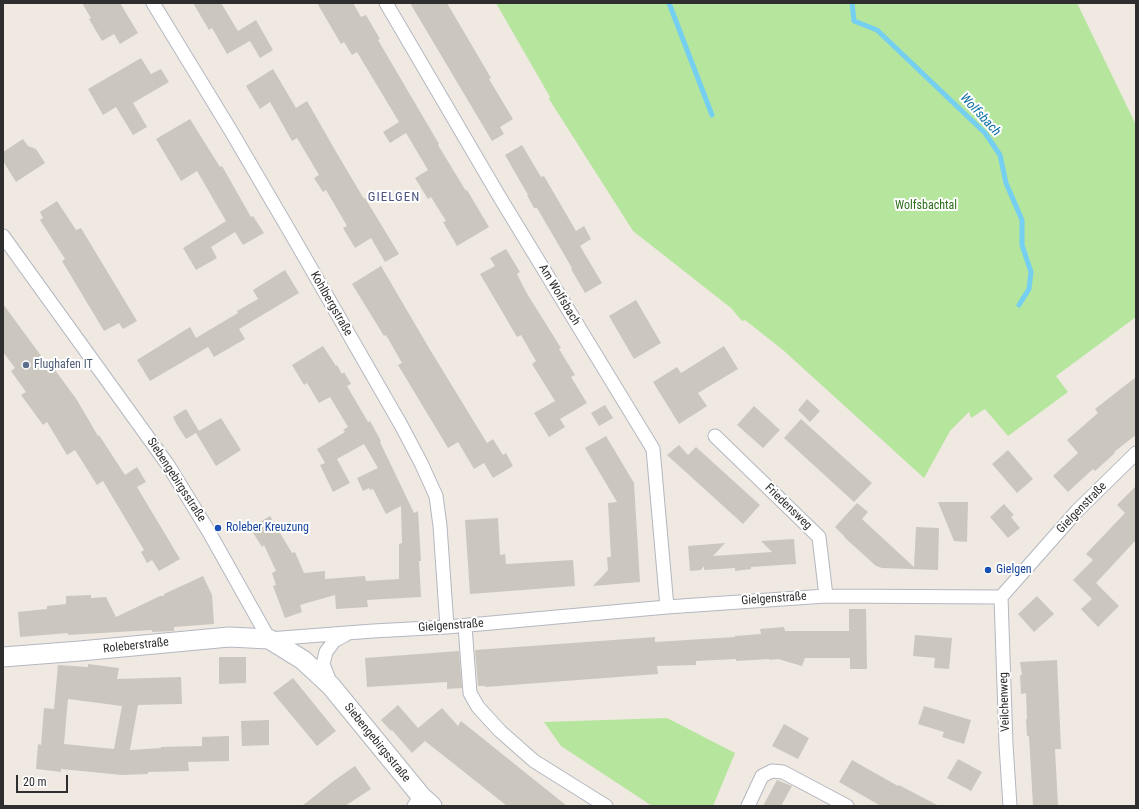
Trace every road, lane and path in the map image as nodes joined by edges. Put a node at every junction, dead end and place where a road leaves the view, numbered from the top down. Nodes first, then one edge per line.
1 (153, 3) edge
2 (386, 3) edge
3 (3, 236) edge
4 (715, 436) dead end
5 (1136, 453) edge
6 (826, 596) junction
7 (1001, 597) junction
8 (667, 607) junction
9 (465, 626) junction
10 (447, 627) junction
11 (350, 633) junction
12 (268, 639) junction
13 (3, 657) edge
14 (331, 686) junction
15 (422, 803) edge
16 (606, 806) edge
17 (748, 806) edge
18 (847, 806) edge
19 (1010, 806) edge

1 - 10 street, Kohlbergstraße
2 - 8 street, Am Wolfsbach
3 - 12 street, Siebengebirgsstraße
4 - 6 street, Friedensweg
5 - 7 street, Gielgenstraße
6 - 7 street, Gielgenstraße
6 - 8 street, Gielgenstraße
7 - 19 street, Veilchenweg
8 - 9 street, Gielgenstraße
9 - 10 street, Gielgenstraße
9 - 16 street
10 - 11 street, Gielgenstraße
11 - 12 street, Gielgenstraße
11 - 14 street, Gielgenstraße
12 - 13 main road, Roleberstraße
12 - 14 main road, Siebengebirgsstraße
14 - 15 main road, Siebengebirgsstraße
17 - 18 street

